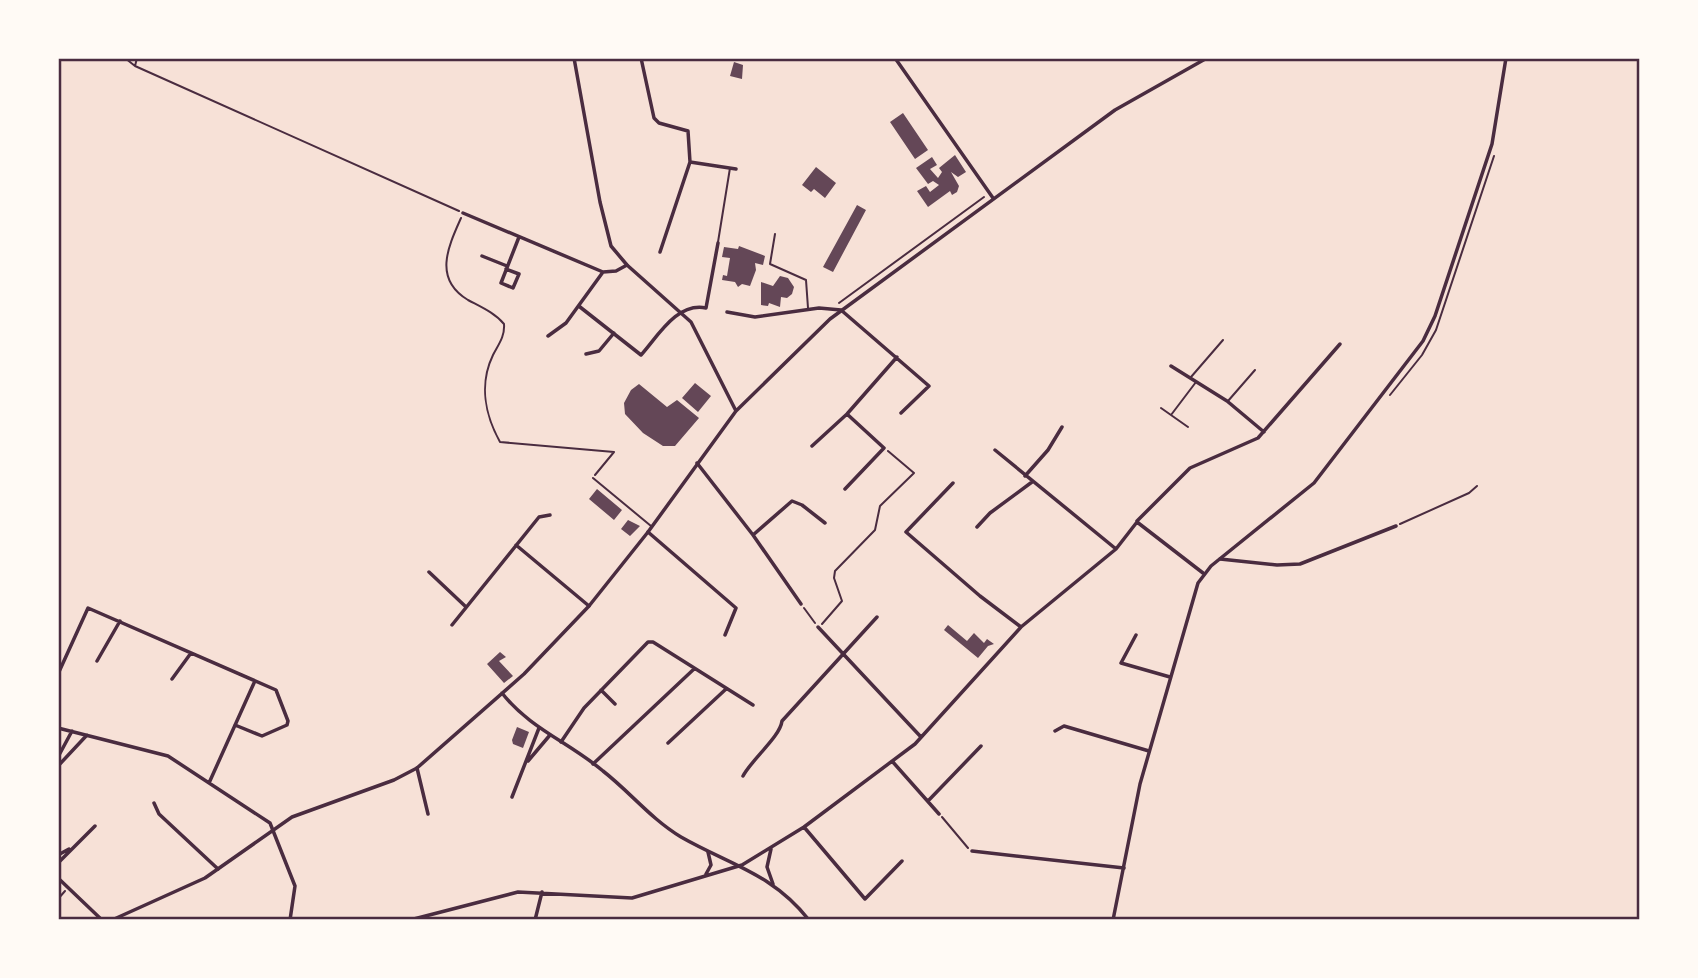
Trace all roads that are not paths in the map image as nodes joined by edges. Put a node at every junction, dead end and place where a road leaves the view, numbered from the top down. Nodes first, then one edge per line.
1 (574, 58) edge
2 (641, 58) edge
3 (895, 58) edge
4 (1207, 58) edge
5 (1506, 58) edge
6 (690, 162) junction
7 (733, 169) joint
8 (993, 198) junction
9 (463, 213) road end
10 (775, 234) dead end
11 (519, 237) junction
12 (718, 243) joint
13 (660, 252) dead end
14 (482, 256) dead end
15 (626, 265) junction
16 (507, 268) junction
17 (603, 272) junction
18 (580, 307) junction
19 (809, 309) junction
20 (841, 310) junction
21 (682, 312) junction
22 (727, 312) dead end
23 (614, 333) junction
24 (548, 336) dead end
25 (1223, 340) dead end
26 (1340, 344) dead end
27 (586, 354) dead end
28 (897, 357) junction
29 (1171, 366) dead end
30 (1255, 370) dead end
31 (1190, 378) junction
32 (1197, 381) junction
33 (1227, 401) junction
34 (1161, 408) dead end
35 (736, 411) junction
36 (901, 413) dead end
37 (846, 414) junction
38 (1171, 415) junction
39 (1062, 427) dead end
40 (1188, 427) dead end
41 (1264, 432) junction
42 (812, 446) dead end
43 (995, 450) dead end
44 (697, 463) junction
45 (1025, 476) junction
46 (593, 478) road end
47 (1032, 482) junction
48 (953, 483) dead end
49 (845, 489) dead end
50 (550, 515) dead end
51 (1137, 522) junction
52 (825, 523) dead end
53 (1396, 526) road end
54 (652, 527) junction
55 (977, 527) dead end
56 (648, 532) junction
57 (753, 535) junction
58 (516, 545) junction
59 (1116, 549) junction
60 (1220, 558) junction
61 (429, 572) dead end
62 (1203, 573) junction
63 (801, 604) road end
64 (465, 606) junction
65 (589, 606) junction
66 (877, 617) dead end
67 (120, 621) junction
68 (452, 625) dead end
69 (818, 626) road end
70 (1021, 627) junction
71 (725, 635) dead end
72 (1136, 635) dead end
73 (191, 653) junction
74 (845, 655) junction
75 (97, 661) dead end
76 (694, 669) junction
77 (58, 674) edge
78 (1170, 677) junction
79 (172, 678) dead end
80 (254, 682) junction
81 (726, 689) junction
82 (601, 690) junction
83 (502, 693) junction
84 (615, 704) dead end
85 (752, 705) dead end
86 (235, 725) junction
87 (58, 727) edge
88 (539, 728) junction
89 (72, 731) junction
90 (1055, 731) dead end
91 (87, 735) junction
92 (550, 735) junction
93 (921, 737) junction
94 (561, 742) junction
95 (668, 743) dead end
96 (981, 746) dead end
97 (1149, 751) junction
98 (58, 757) edge
99 (892, 761) junction
100 (593, 764) junction
101 (524, 765) junction
102 (58, 766) edge
103 (416, 768) junction
104 (743, 776) dead end
105 (209, 783) junction
106 (512, 797) dead end
107 (928, 801) junction
108 (154, 803) dead end
109 (428, 814) dead end
110 (939, 814) road end
111 (95, 826) dead end
112 (275, 827) junction
113 (804, 827) junction
114 (71, 848) junction
115 (771, 849) junction
116 (707, 850) junction
117 (972, 851) road end
118 (58, 855) edge
119 (902, 861) dead end
120 (58, 863) edge
121 (742, 865) junction
122 (1124, 868) junction
123 (218, 869) junction
124 (706, 874) junction
125 (58, 877) edge
126 (773, 884) junction
127 (542, 892) junction
128 (102, 920) edge
129 (112, 920) edge
130 (290, 920) edge
131 (411, 920) edge
132 (535, 920) edge
133 (809, 920) edge
134 (1113, 920) edge

1 - 15 street
2 - 6 street
3 - 8 street
4 - 8 street
5 - 60 street
6 - 7 street
6 - 13 street
7 - 12 lane
8 - 20 street
9 - 11 street
10 - 19 lane
11 - 16 street
11 - 17 street
12 - 21 street
14 - 16 street
15 - 17 street
15 - 21 street
16 - 16 street
17 - 18 street
18 - 23 street
18 - 24 street
19 - 20 street
19 - 22 street
20 - 28 street
20 - 35 street
21 - 23 street
21 - 35 street
23 - 27 street
25 - 31 lane
26 - 41 street
28 - 36 street
28 - 37 street
29 - 31 street
30 - 33 lane
31 - 32 street
32 - 33 street
32 - 38 lane
33 - 41 street
34 - 38 lane
35 - 44 street
37 - 42 street
37 - 49 street
38 - 40 lane
39 - 45 street
41 - 51 street
43 - 45 street
44 - 54 street
44 - 57 street
45 - 47 street
46 - 54 lane
47 - 55 street
47 - 59 street
48 - 70 street
50 - 58 street
51 - 59 street
51 - 62 street
52 - 57 street
53 - 60 street
54 - 56 street
56 - 65 street
56 - 71 street
57 - 63 street
58 - 64 street
58 - 65 street
59 - 70 street
60 - 62 street
61 - 64 street
62 - 78 street
64 - 68 street
65 - 83 street
66 - 74 street
67 - 73 street
67 - 75 street
67 - 77 street
69 - 74 street
70 - 93 street
72 - 78 street
73 - 79 street
73 - 80 street
74 - 93 street
74 - 104 street
76 - 81 street
76 - 82 street
76 - 100 street
78 - 97 street
80 - 86 street
80 - 86 street
81 - 85 street
81 - 95 street
82 - 84 street
82 - 94 street
83 - 88 street
83 - 103 street
86 - 105 street
87 - 89 street
88 - 92 street
88 - 101 street
89 - 91 street
89 - 98 street
90 - 97 street
91 - 102 street
91 - 105 street
92 - 94 street
92 - 101 street
93 - 99 street
94 - 100 street
96 - 107 street
97 - 122 street
99 - 107 street
99 - 113 street
100 - 116 street
101 - 106 street
103 - 109 street
103 - 112 street
105 - 112 street
107 - 110 street
108 - 123 street
111 - 114 street
112 - 123 street
112 - 130 street
113 - 115 street
113 - 119 street
114 - 118 street
114 - 120 street
115 - 121 street
115 - 126 street
116 - 121 street
116 - 124 street
117 - 122 street
121 - 124 street
121 - 126 street
122 - 134 street
123 - 129 street
124 - 127 street
125 - 128 street
126 - 133 street
127 - 131 street
127 - 132 street

